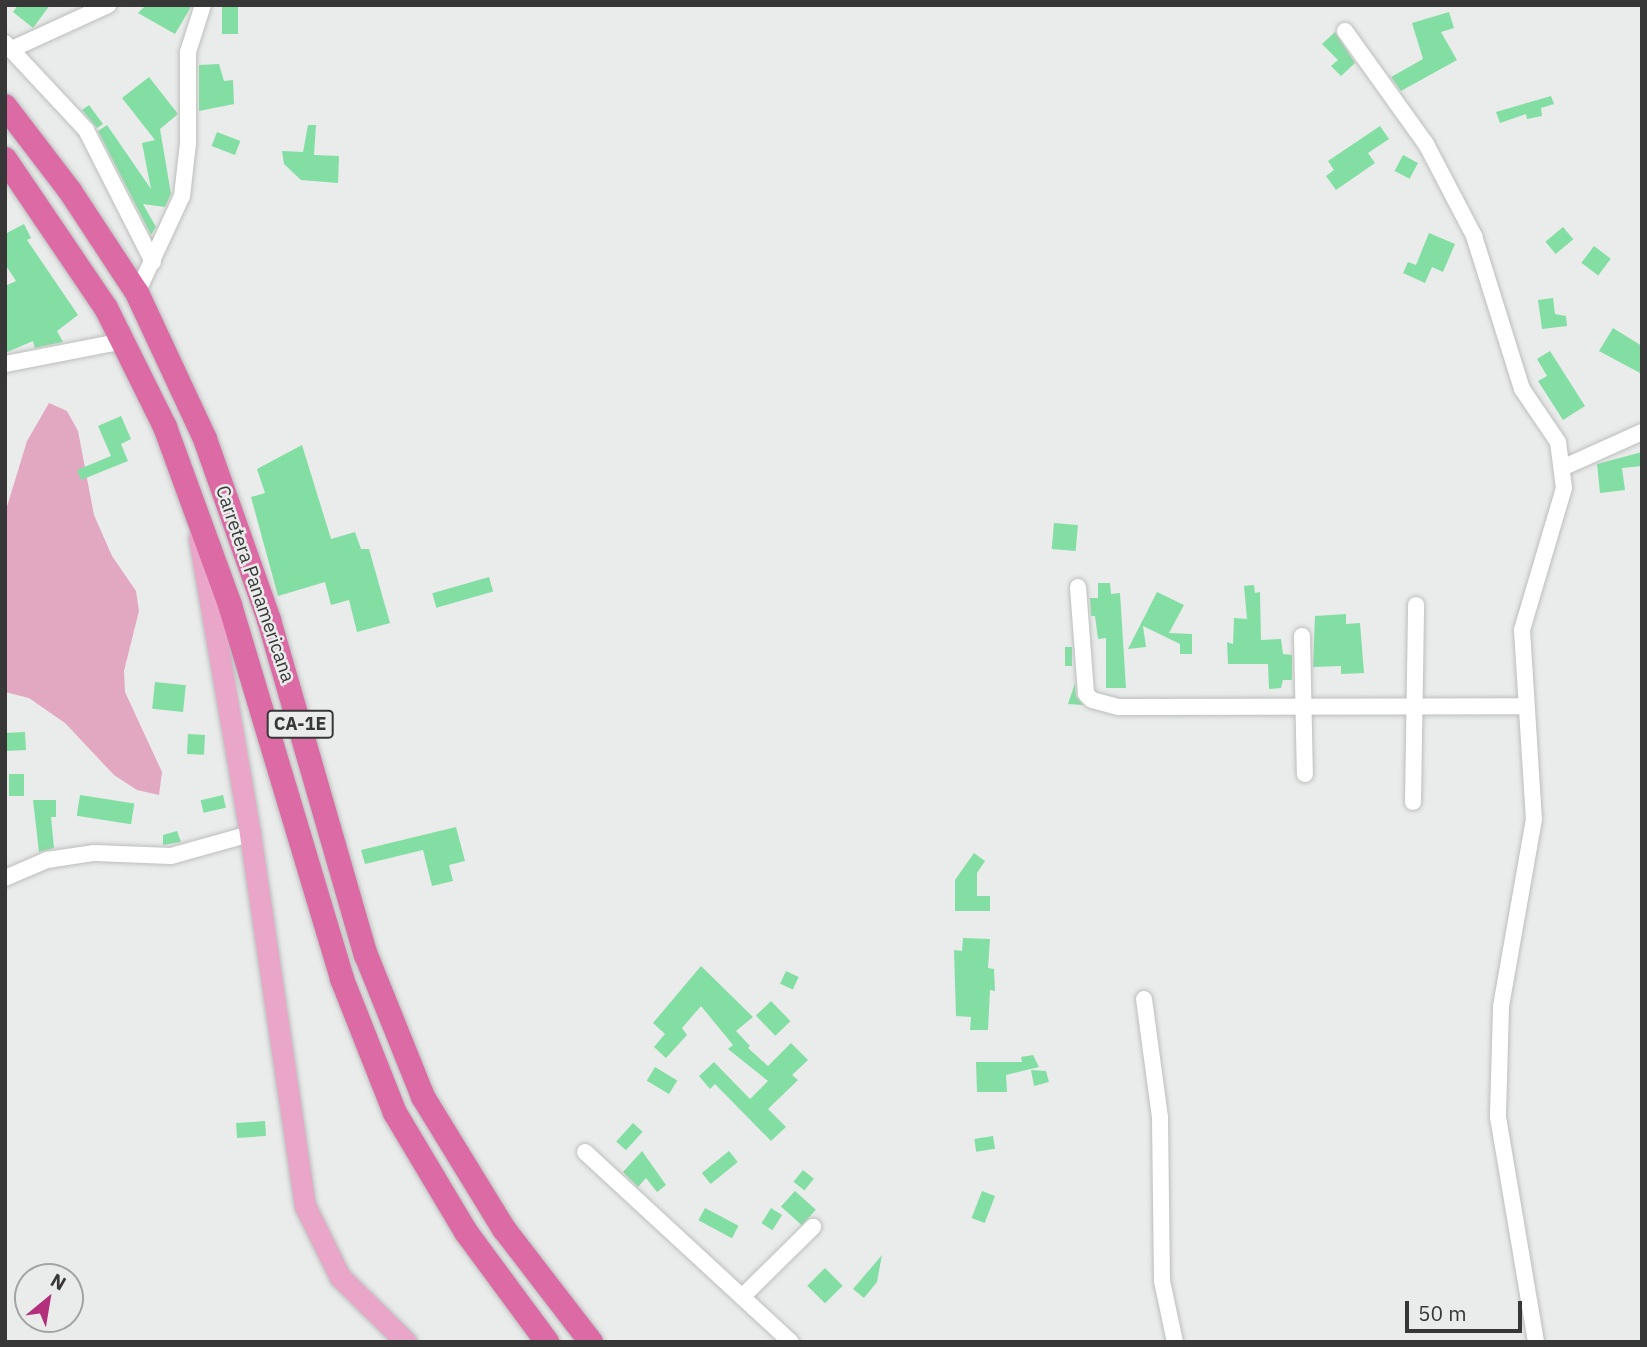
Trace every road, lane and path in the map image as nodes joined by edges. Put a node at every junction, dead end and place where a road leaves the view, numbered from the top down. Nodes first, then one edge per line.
1 (108, 5) edge
2 (203, 5) edge
3 (1345, 31) dead end
4 (8, 46) edge
5 (5, 106) edge
6 (5, 159) edge
7 (153, 262) junction
8 (137, 293) junction
9 (122, 341) junction
10 (5, 364) edge
11 (1642, 432) edge
12 (1562, 468) junction
13 (192, 498) junction
14 (1078, 587) dead end
15 (1416, 605) dead end
16 (1302, 636) dead end
17 (1307, 706) junction
18 (1415, 706) junction
19 (1525, 706) junction
20 (1305, 774) dead end
21 (1413, 802) dead end
22 (250, 834) junction
23 (5, 878) edge
24 (1144, 999) dead end
25 (584, 1152) dead end
26 (813, 1227) dead end
27 (742, 1297) junction
28 (406, 1342) edge
29 (547, 1342) edge
30 (592, 1342) edge
31 (791, 1342) edge
32 (1175, 1342) edge
33 (1535, 1342) edge

1 - 4 street
2 - 7 street
3 - 12 street
4 - 7 street
5 - 8 highway, Carretera Panamericana / CA-1E
6 - 9 highway, Carretera Panamericana / CA-1E
7 - 8 street
8 - 30 highway, Carretera Panamericana / CA-1E
9 - 10 street
9 - 13 highway, Carretera Panamericana / CA-1E
11 - 12 street
12 - 19 street
13 - 22 main road
13 - 29 highway, Carretera Panamericana / CA-1E
14 - 17 street
15 - 18 street
16 - 17 street
17 - 18 street
17 - 20 street
18 - 19 street
18 - 21 street
19 - 33 street
22 - 23 street
22 - 28 main road
24 - 32 street
25 - 27 street
26 - 27 street
27 - 31 street

